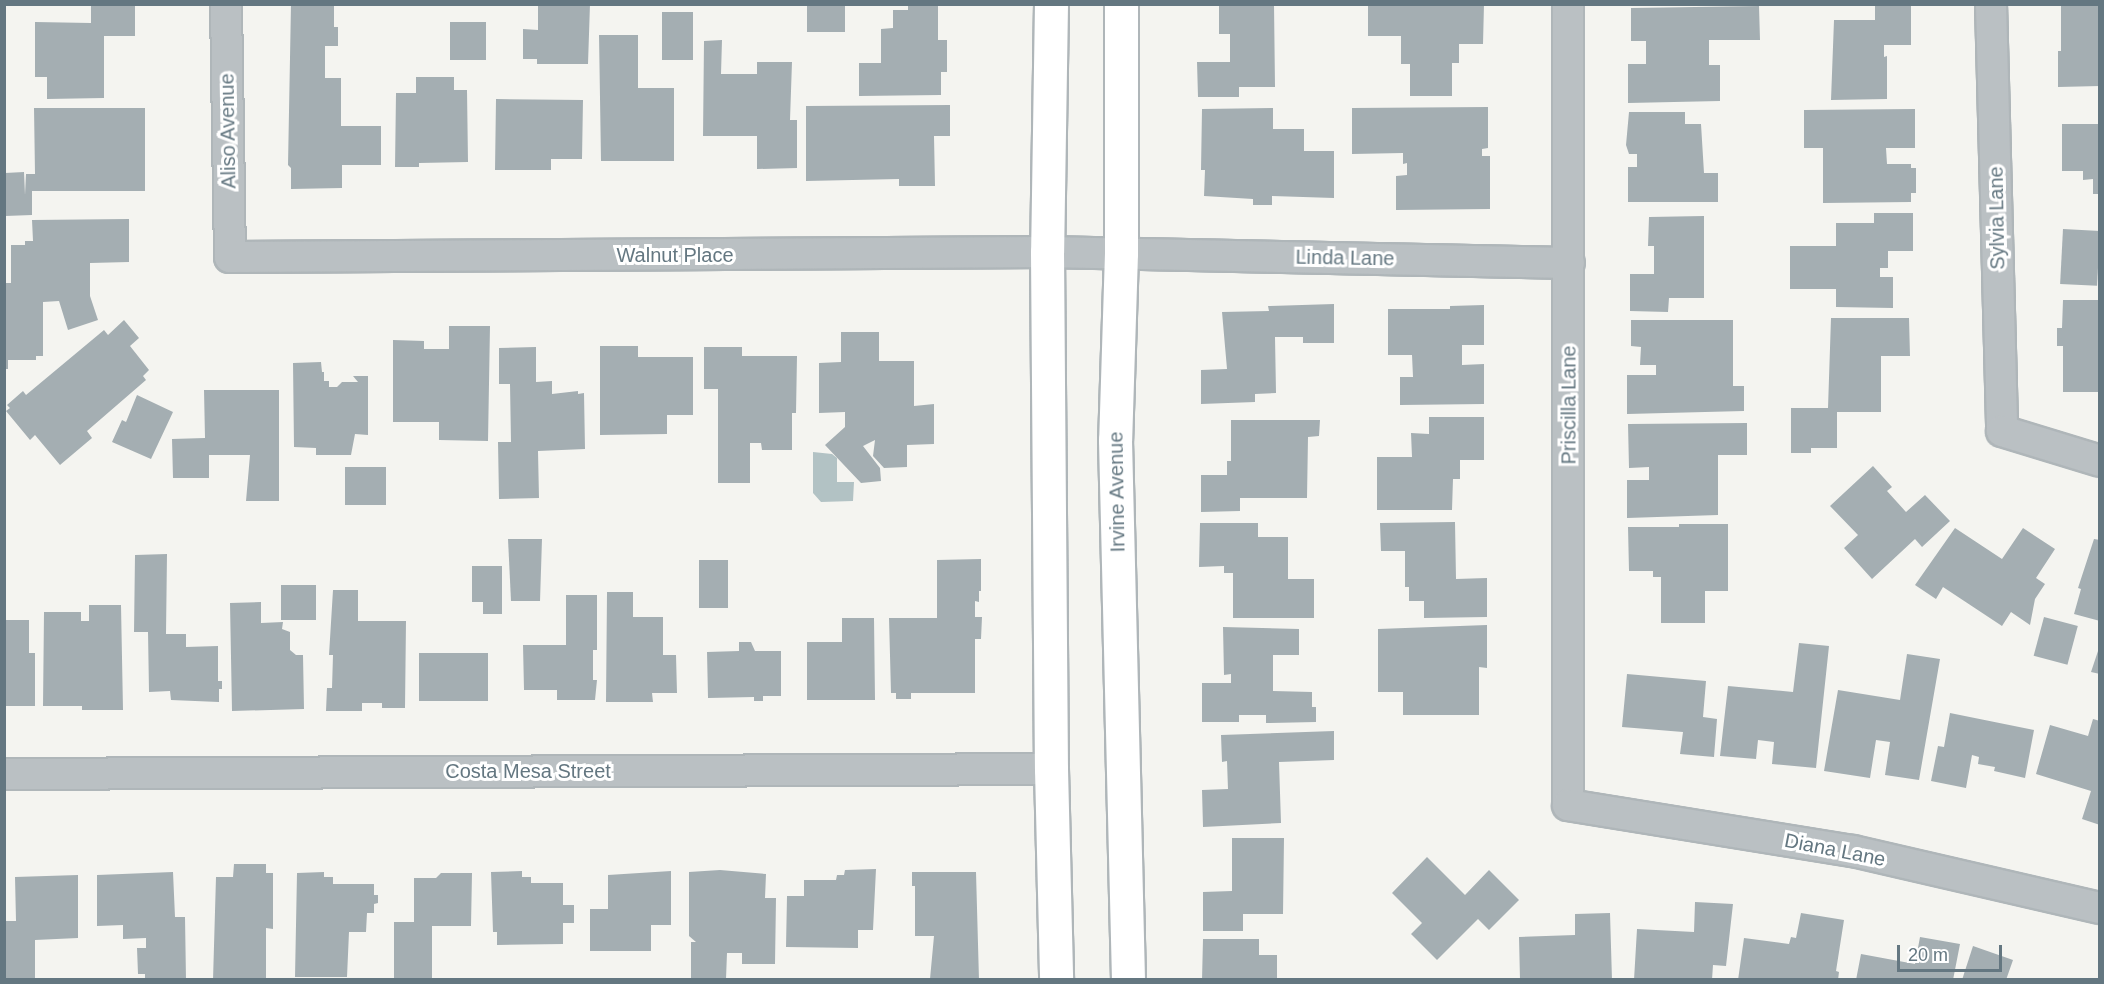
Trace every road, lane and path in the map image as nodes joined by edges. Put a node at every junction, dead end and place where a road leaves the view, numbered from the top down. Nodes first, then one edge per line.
1 (226, 4) edge
2 (1051, 4) edge
3 (1121, 4) edge
4 (1568, 4) edge
5 (1992, 4) edge
6 (1047, 252) junction
7 (1120, 253) junction
8 (230, 257) joint
9 (1569, 263) junction
10 (2100, 461) edge
11 (1051, 769) junction
12 (4, 774) edge
13 (1568, 805) joint
14 (2100, 908) edge
15 (1056, 980) edge
16 (1128, 980) edge

1 - 8 street, Aliso Avenue
2 - 6 main road
3 - 7 main road, Irvine Avenue
4 - 9 street, Priscilla Lane
5 - 10 street, Sylvia Lane
6 - 7 street, Walnut Place
6 - 8 street, Walnut Place
6 - 11 main road
7 - 9 street, Linda Lane
7 - 16 main road, Irvine Avenue
9 - 13 street, Priscilla Lane
11 - 12 street, Costa Mesa Street
11 - 15 main road
13 - 14 street, Diana Lane

